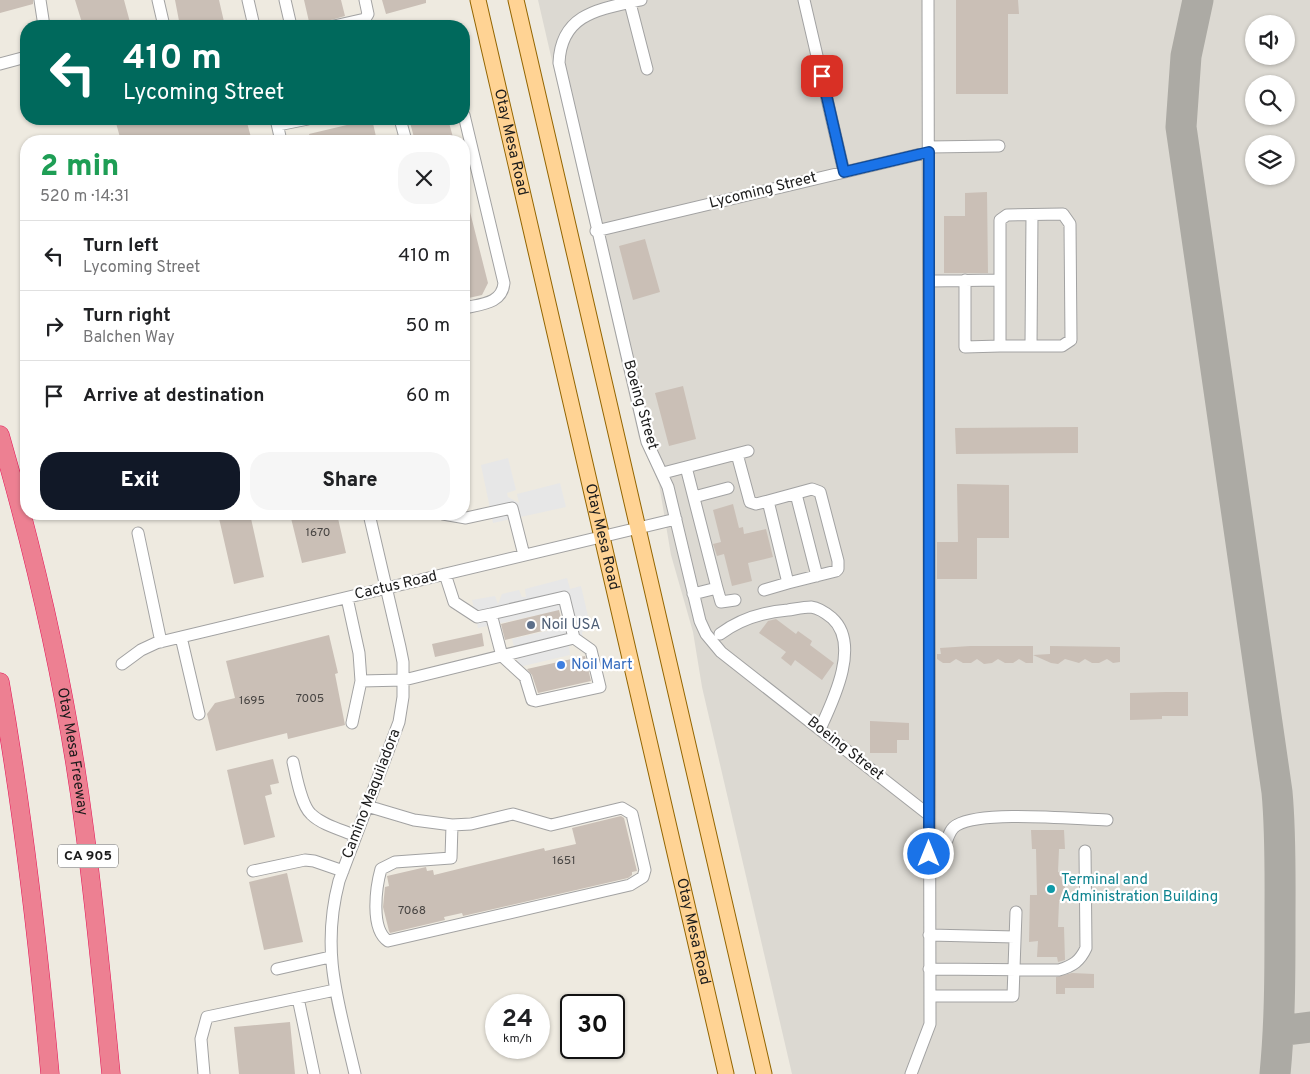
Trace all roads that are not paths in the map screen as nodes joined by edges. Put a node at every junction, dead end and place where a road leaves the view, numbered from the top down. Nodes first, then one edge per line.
1 (40, 0) edge
2 (158, 0) edge
3 (248, 0) edge
4 (285, 0) edge
5 (365, 0) edge
6 (478, 0) edge
7 (516, 0) edge
8 (804, 0) edge
9 (928, 0) edge
10 (635, 1) edge
11 (43, 20) edge
12 (163, 20) edge
13 (253, 20) edge
14 (290, 20) edge
15 (361, 20) edge
16 (20, 59) edge
17 (0, 64) edge
18 (646, 69) dead end
19 (999, 146) dead end
20 (929, 150) junction
21 (470, 165) edge
22 (844, 172) junction
23 (1032, 215) junction
24 (596, 232) junction
25 (966, 280) junction
26 (1000, 280) junction
27 (929, 281) junction
28 (470, 307) edge
29 (1000, 346) junction
30 (1031, 346) junction
31 (0, 435) edge
32 (686, 467) junction
33 (663, 473) junction
34 (728, 488) dead end
35 (796, 494) junction
36 (694, 497) junction
37 (768, 501) junction
38 (20, 510) edge
39 (470, 517) edge
40 (676, 519) junction
41 (23, 520) edge
42 (370, 520) edge
43 (639, 528) junction
44 (138, 533) dead end
45 (602, 536) junction
46 (524, 555) junction
47 (445, 574) junction
48 (817, 576) junction
49 (788, 583) junction
50 (717, 588) junction
51 (386, 589) junction
52 (764, 590) dead end
53 (693, 594) junction
54 (347, 598) junction
55 (735, 600) dead end
56 (491, 614) junction
57 (720, 634) dead end
58 (181, 637) junction
59 (574, 638) junction
60 (160, 642) junction
61 (502, 656) junction
62 (122, 664) dead end
63 (404, 680) junction
64 (361, 681) junction
65 (0, 682) edge
66 (199, 714) dead end
67 (352, 723) dead end
68 (820, 729) junction
69 (292, 762) dead end
70 (367, 806) junction
71 (929, 814) junction
72 (1107, 820) dead end
73 (452, 825) junction
74 (356, 836) junction
75 (947, 840) dead end
76 (1085, 851) dead end
77 (253, 871) dead end
78 (343, 871) junction
79 (1016, 912) dead end
80 (929, 935) junction
81 (1015, 937) junction
82 (330, 957) junction
83 (277, 969) dead end
84 (930, 969) junction
85 (1015, 970) junction
86 (335, 990) junction
87 (298, 998) junction
88 (930, 1000) junction
89 (104, 1001) junction
90 (50, 1074) edge
91 (111, 1074) edge
92 (122, 1074) edge
93 (204, 1074) edge
94 (314, 1074) edge
95 (355, 1074) edge
96 (726, 1074) edge
97 (764, 1074) edge
98 (911, 1074) edge

1 - 11 street
2 - 12 street
3 - 13 street
4 - 14 street
5 - 15 street
6 - 45 main road, Otay Mesa Road
7 - 43 main road
8 - 22 street
9 - 20 street
10 - 18 street
10 - 24 street, Boeing Street
16 - 17 street
19 - 20 street, Lycoming Street
20 - 22 street, Lycoming Street
20 - 27 street
21 - 28 street
22 - 24 street, Lycoming Street
23 - 26 street
23 - 30 street
23 - 30 street
24 - 33 street, Boeing Street
25 - 26 street
25 - 27 street
25 - 29 street
26 - 29 street
27 - 71 street
29 - 30 street
31 - 38 highway, Otay Mesa Freeway / CA 905
32 - 33 street
32 - 36 street
32 - 37 street
33 - 40 street, Boeing Street
34 - 36 street
35 - 37 street
35 - 48 street
35 - 48 street
36 - 50 street
37 - 49 street
39 - 46 street
40 - 43 street, Cactus Road
40 - 53 street, Boeing Street
41 - 89 highway, Otay Mesa Freeway / CA 905
42 - 51 street, Camino Maquiladora
43 - 45 street, Cactus Road
43 - 97 main road
44 - 60 street
45 - 46 street, Cactus Road
45 - 96 main road, Otay Mesa Road
46 - 47 street, Cactus Road
47 - 51 street, Cactus Road
47 - 56 street
48 - 49 street
49 - 52 street
50 - 53 street
50 - 55 street
51 - 54 street, Cactus Road
51 - 63 street, Camino Maquiladora
53 - 68 street, Boeing Street
54 - 58 street, Cactus Road
54 - 64 street
56 - 59 street
56 - 61 street
57 - 68 street
58 - 60 street, Cactus Road
58 - 66 street
59 - 61 street
59 - 61 street
60 - 62 street, Cactus Road
61 - 63 street
63 - 64 street
63 - 70 street, Camino Maquiladora
64 - 67 street
65 - 90 highway
68 - 71 street, Boeing Street
69 - 74 street
70 - 73 street
70 - 74 street, Camino Maquiladora
71 - 80 street
72 - 75 street
73 - 73 street
74 - 78 street, Camino Maquiladora
76 - 85 street
77 - 78 street
78 - 82 street, Camino Maquiladora
79 - 81 street
80 - 81 street
80 - 84 street
81 - 85 street
82 - 83 street
82 - 86 street, Camino Maquiladora
84 - 85 street
84 - 88 street
85 - 88 street
86 - 87 street
86 - 95 street, Camino Maquiladora
87 - 93 street
87 - 94 street
88 - 98 street
89 - 91 highway, Otay Mesa Freeway / CA 905
89 - 92 highway

